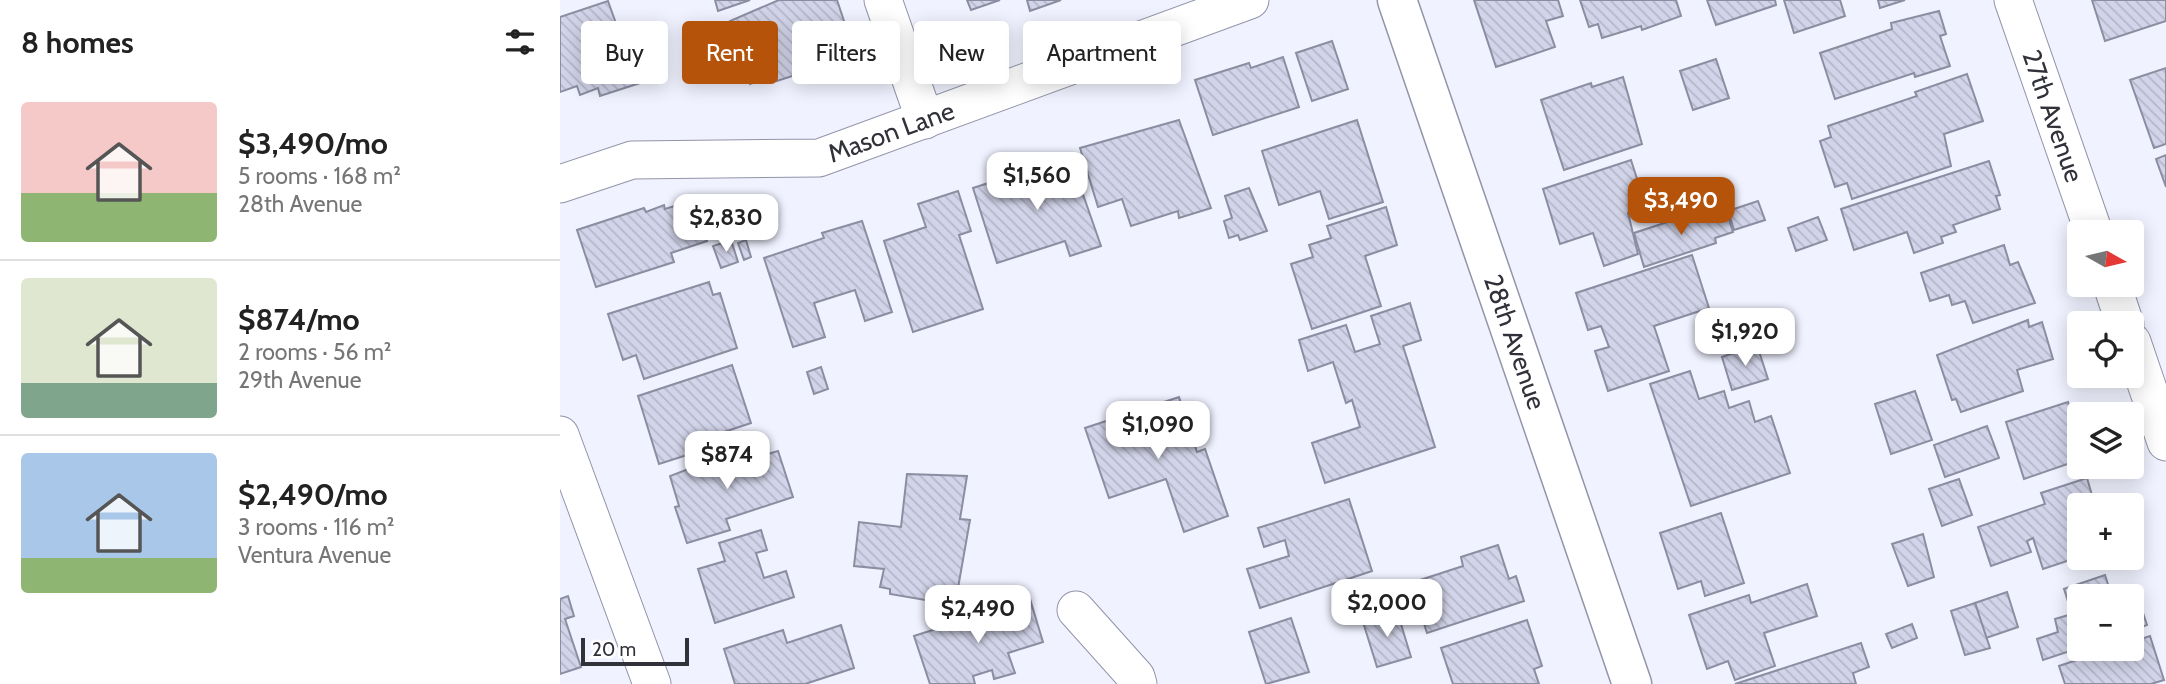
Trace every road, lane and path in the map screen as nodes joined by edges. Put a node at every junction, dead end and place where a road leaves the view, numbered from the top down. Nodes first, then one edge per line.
1 (883, 0) edge
2 (1250, 0) edge
3 (1397, 0) edge
4 (2013, 0) edge
5 (925, 120) junction
6 (560, 184) edge
7 (2089, 220) edge
8 (2144, 377) edge
9 (560, 435) edge
10 (2166, 442) edge
11 (1076, 610) dead end
12 (652, 684) edge
13 (1138, 684) edge
14 (1632, 684) edge

1 - 5 street
2 - 5 street, Mason Lane
3 - 14 street, 28th Avenue
4 - 7 street, 27th Avenue
5 - 6 street, Mason Lane
8 - 10 street
9 - 12 street
11 - 13 street

